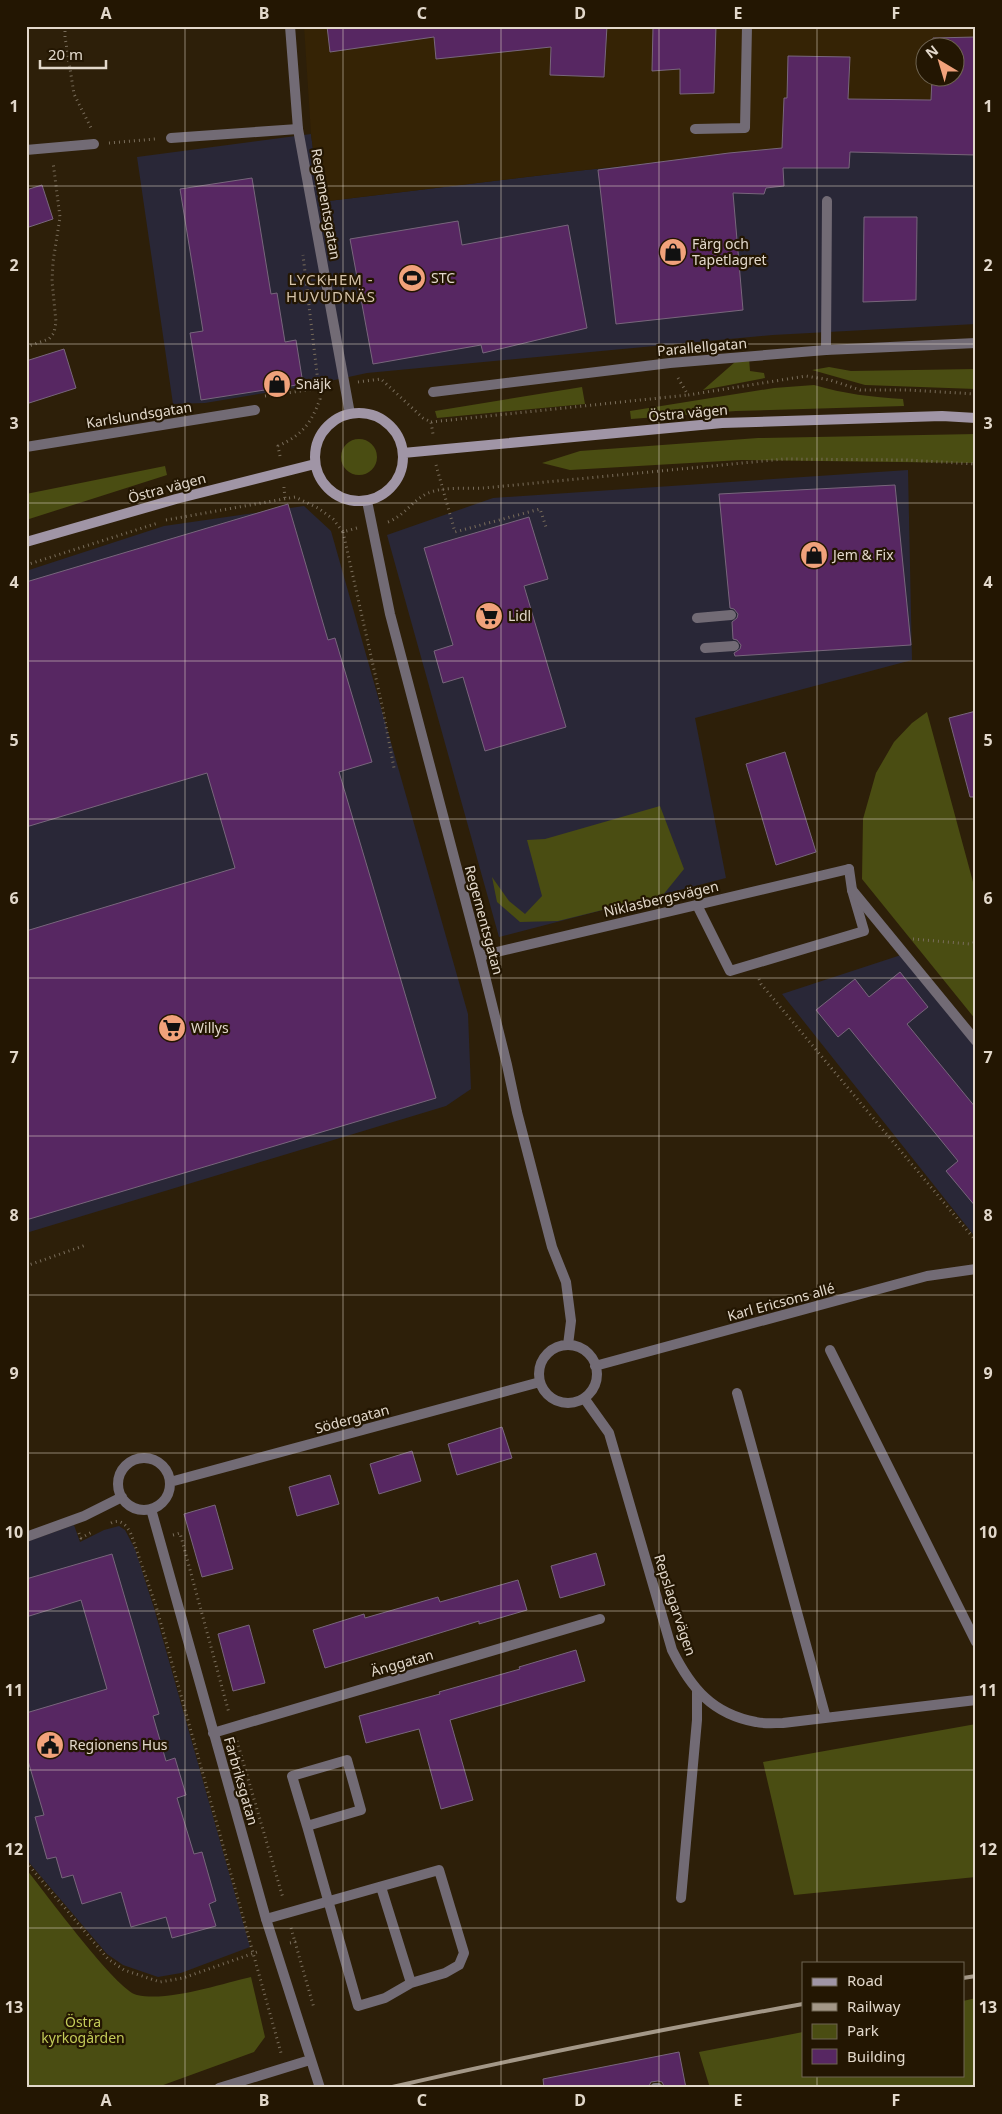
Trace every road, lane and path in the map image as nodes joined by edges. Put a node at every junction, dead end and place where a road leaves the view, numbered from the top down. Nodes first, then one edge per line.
1 (65, 26) edge
2 (290, 26) edge
3 (747, 26) edge
4 (298, 129) junction
5 (695, 129) dead end
6 (171, 138) joint
7 (94, 144) junction
8 (50, 148) junction
9 (26, 150) edge
10 (828, 201) dead end
11 (976, 343) edge
12 (26, 347) edge
13 (826, 350) junction
14 (670, 363) junction
15 (345, 384) junction
16 (433, 392) dead end
17 (976, 394) edge
18 (688, 395) junction
19 (256, 410) dead end
20 (350, 414) junction
21 (976, 418) edge
22 (431, 422) junction
23 (26, 447) edge
24 (434, 450) junction
25 (403, 453) junction
26 (315, 464) junction
27 (976, 464) edge
28 (283, 473) junction
29 (442, 490) junction
30 (285, 499) junction
31 (367, 501) junction
32 (371, 525) junction
33 (546, 530) dead end
34 (342, 532) junction
35 (26, 542) edge
36 (26, 565) edge
37 (731, 615) dead end
38 (698, 618) dead end
39 (734, 646) dead end
40 (705, 648) dead end
41 (394, 768) dead end
42 (852, 890) junction
43 (697, 905) junction
44 (890, 937) junction
45 (976, 942) edge
46 (480, 956) junction
47 (754, 964) junction
48 (976, 1041) edge
49 (976, 1241) edge
50 (86, 1246) dead end
51 (26, 1266) edge
52 (976, 1269) edge
53 (568, 1345) junction
54 (830, 1350) dead end
55 (595, 1366) junction
56 (540, 1382) junction
57 (737, 1393) dead end
58 (584, 1398) junction
59 (170, 1482) junction
60 (122, 1496) junction
61 (151, 1509) junction
62 (74, 1520) junction
63 (105, 1526) dead end
64 (99, 1528) dead end
65 (26, 1537) edge
66 (600, 1619) dead end
67 (976, 1642) edge
68 (697, 1691) junction
69 (976, 1700) edge
70 (826, 1718) junction
71 (213, 1733) junction
72 (307, 1826) junction
73 (26, 1862) edge
74 (381, 1887) junction
75 (682, 1898) dead end
76 (328, 1901) junction
77 (266, 1919) junction
78 (254, 1953) junction
79 (411, 1983) junction
80 (310, 2060) junction
81 (287, 2068) junction
82 (219, 2088) edge
83 (320, 2088) edge

1 - 7 path
2 - 4 street, Regementsgatan
3 - 5 street
4 - 6 street
4 - 15 street, Regementsgatan
6 - 7 path
7 - 8 street
8 - 9 street
8 - 12 path
10 - 13 street
11 - 13 street, Parallellgatan
13 - 14 street, Parallellgatan
14 - 16 street, Parallellgatan
14 - 18 path
15 - 20 street, Regementsgatan
15 - 22 path
15 - 28 path
17 - 18 path
18 - 22 path
19 - 23 street, Karlslundsgatan
20 - 25 street
20 - 26 street
21 - 24 street, Östra vägen
22 - 24 path
24 - 25 street, Östra vägen
24 - 29 path
25 - 31 street
26 - 28 street, Östra vägen
26 - 31 street
27 - 29 path
28 - 30 path
28 - 35 street, Östra vägen
29 - 32 path
29 - 33 path
30 - 34 path
30 - 36 path
31 - 32 street, Regementsgatan
32 - 34 path
32 - 46 street, Regementsgatan
34 - 41 path
37 - 38 street
39 - 40 street
42 - 43 street, Niklasbergsvägen
42 - 44 street
42 - 47 street
43 - 46 street, Niklasbergsvägen
43 - 47 street
44 - 45 path
44 - 48 street
46 - 53 street, Regementsgatan
47 - 49 path
50 - 51 path
52 - 55 street, Karl Ericsons allé
53 - 55 street
53 - 56 street
54 - 67 street
55 - 58 street
56 - 58 street
56 - 59 street, Södergatan
57 - 70 street
58 - 68 street, Repslagarvägen
59 - 60 street
59 - 61 street
60 - 61 street
60 - 62 street
61 - 71 street, Farbriksgatan
62 - 64 path
62 - 65 street
63 - 78 path
66 - 71 street, Änggatan
68 - 70 street, Repslagarvägen
68 - 75 street
69 - 70 street, Repslagarvägen
71 - 77 street, Farbriksgatan
72 - 72 street
72 - 76 street
73 - 78 path
74 - 76 street
74 - 79 street
74 - 79 street
76 - 77 street
76 - 79 street
77 - 80 street, Farbriksgatan
78 - 81 path
80 - 81 street
80 - 83 street, Farbriksgatan
81 - 82 street

